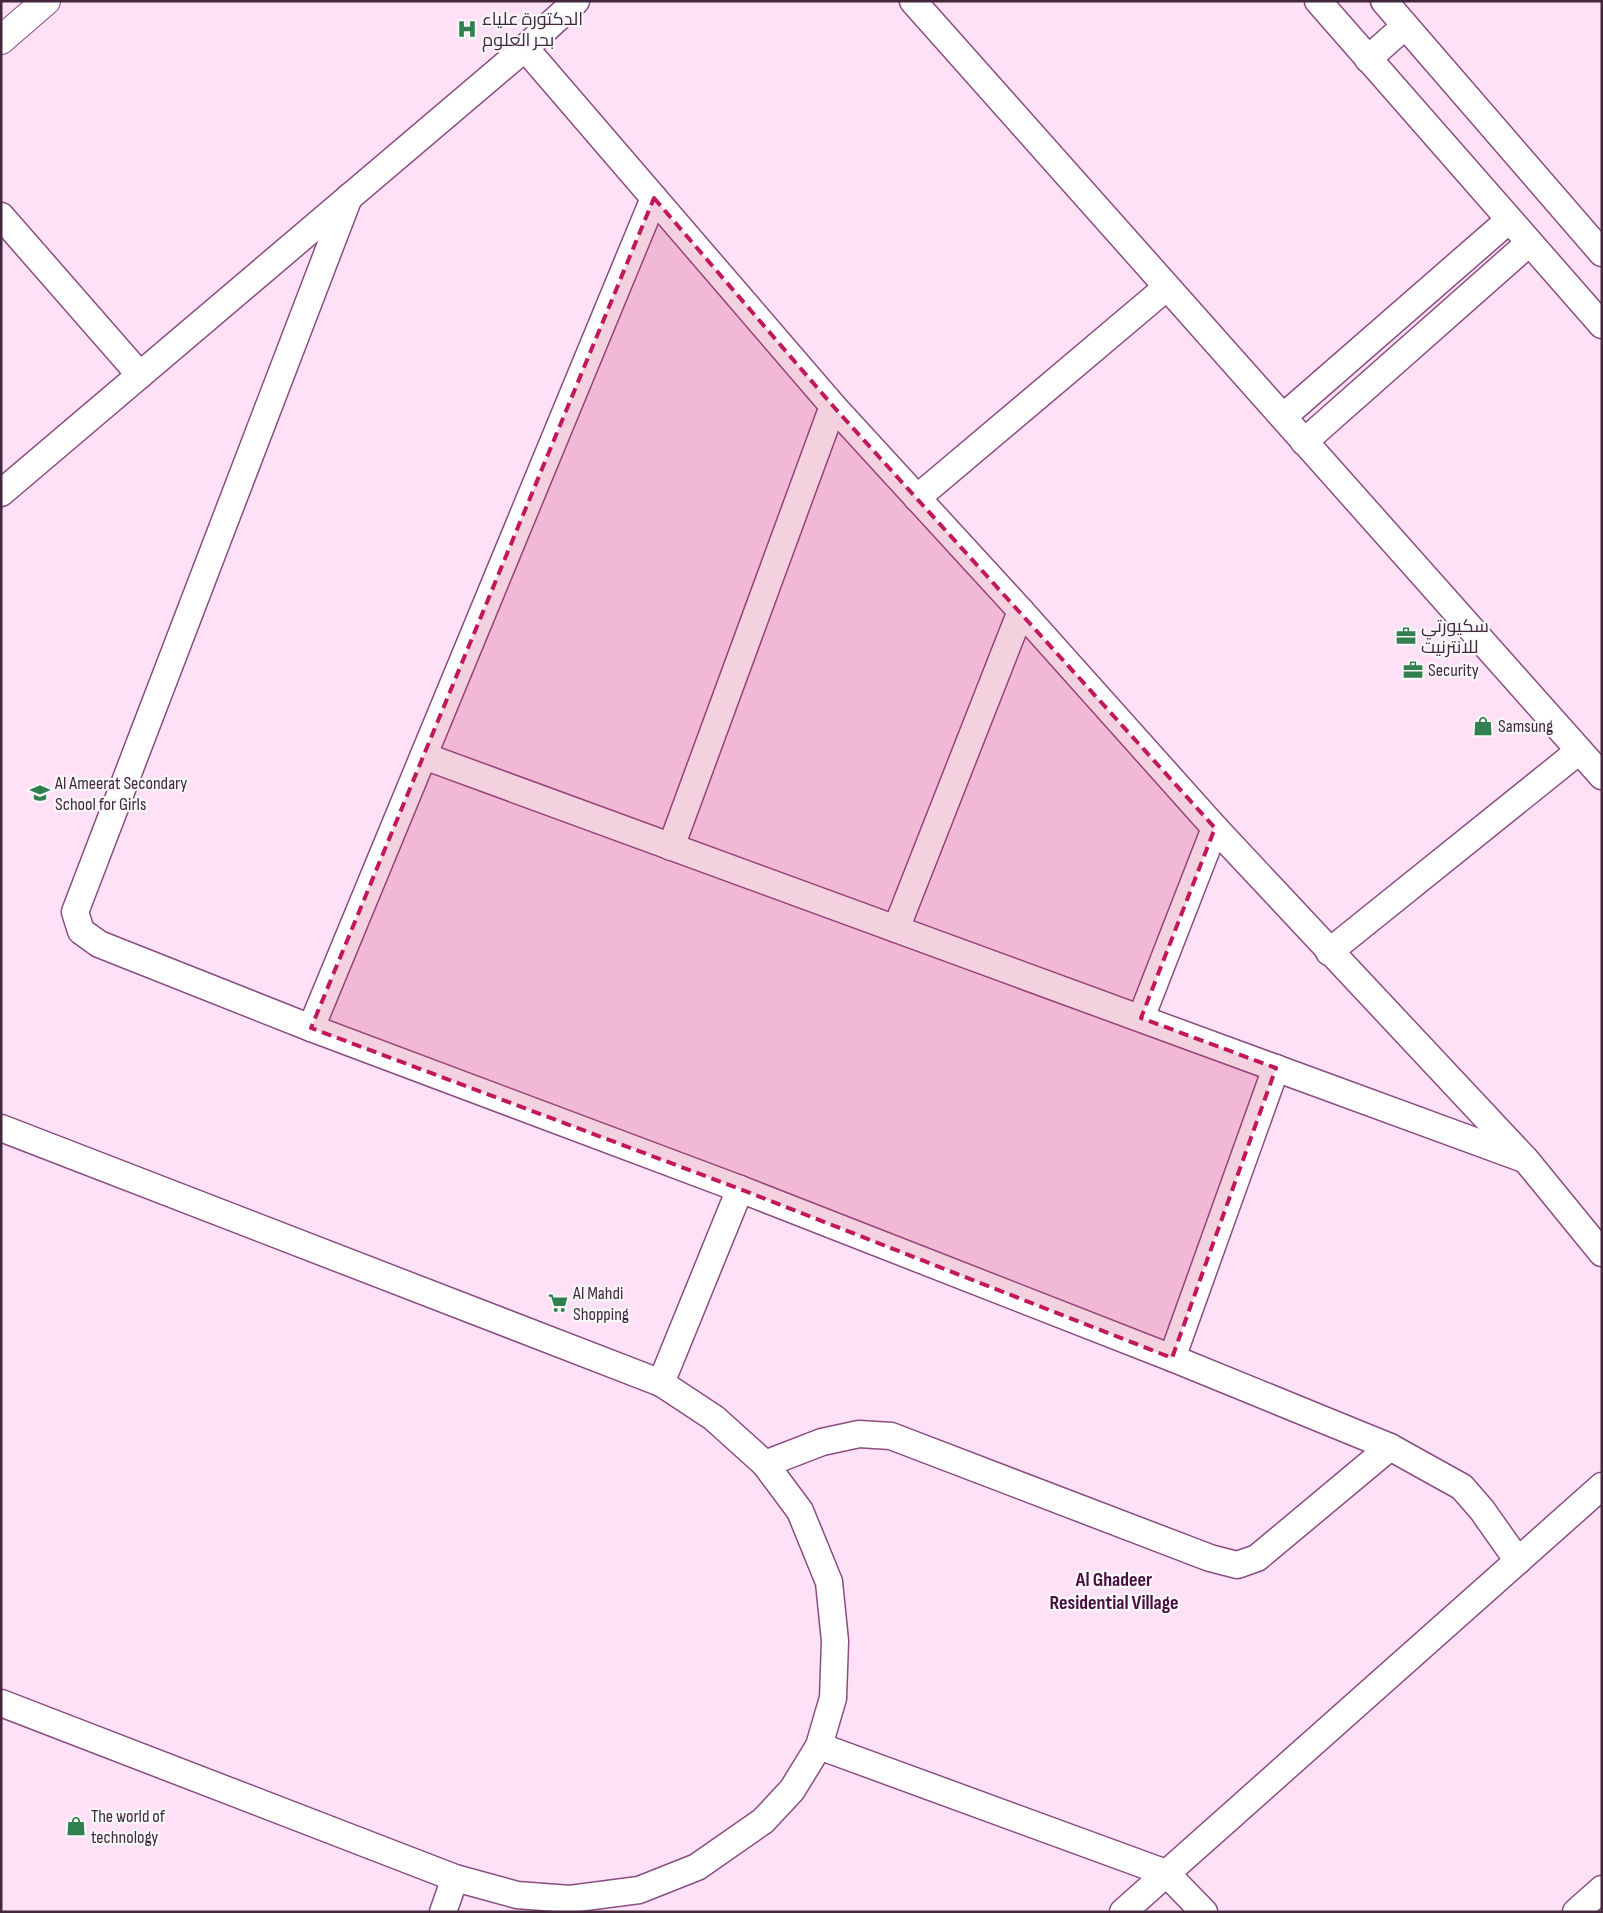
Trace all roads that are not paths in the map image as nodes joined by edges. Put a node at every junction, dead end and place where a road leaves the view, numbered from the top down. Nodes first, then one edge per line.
1 (46, 1) edge
2 (576, 1) edge
3 (913, 1) edge
4 (1318, 1) edge
5 (1384, 1) edge
6 (1405, 26) junction
7 (1, 40) edge
8 (525, 48) junction
9 (1368, 59) junction
10 (349, 197) junction
11 (654, 198) junction
12 (1, 216) edge
13 (1509, 220) junction
14 (1529, 243) junction
15 (1602, 253) edge
16 (1167, 287) junction
17 (1602, 325) edge
18 (140, 375) junction
19 (833, 406) junction
20 (1283, 417) junction
21 (1304, 442) junction
22 (1, 493) edge
23 (918, 498) junction
24 (1021, 611) junction
25 (1579, 751) junction
26 (424, 756) junction
27 (1602, 776) edge
28 (1215, 828) junction
29 (671, 847) junction
30 (896, 929) junction
31 (1329, 952) junction
32 (1140, 1018) junction
33 (311, 1028) junction
34 (1276, 1068) junction
35 (1, 1128) edge
36 (1526, 1160) junction
37 (740, 1189) junction
38 (1602, 1253) edge
39 (1172, 1358) junction
40 (661, 1383) junction
41 (1390, 1447) junction
42 (766, 1464) junction
43 (1602, 1486) edge
44 (1518, 1561) junction
45 (1, 1703) edge
46 (819, 1746) junction
47 (1166, 1873) junction
48 (455, 1878) junction
49 (1602, 1889) edge
50 (443, 1912) edge
51 (1123, 1912) edge
52 (1204, 1912) edge
53 (1576, 1912) edge

1 - 7 street
2 - 8 street
3 - 16 street
4 - 9 street
5 - 6 street
6 - 9 street
6 - 15 street
8 - 10 street
8 - 11 street
9 - 13 street
10 - 18 street
10 - 33 street
11 - 19 street
11 - 26 street
12 - 18 street
13 - 14 street
13 - 20 street
14 - 17 street
14 - 21 street
16 - 20 street
16 - 23 street
18 - 22 street
19 - 23 street
19 - 29 street
20 - 21 street
21 - 25 street
23 - 24 street
24 - 28 street
24 - 30 street
25 - 27 street
25 - 31 street
26 - 29 street
26 - 33 street
28 - 31 street
28 - 32 street
29 - 30 street
30 - 32 street
31 - 36 street
32 - 34 street
33 - 37 street
34 - 36 street
34 - 39 street
35 - 40 street
36 - 38 street
37 - 39 street
37 - 40 street
39 - 41 street
40 - 42 street
41 - 42 street
41 - 44 street
42 - 46 street
43 - 44 street
44 - 47 street
45 - 48 street
46 - 47 street
46 - 48 street
47 - 51 street
47 - 52 street
48 - 50 street
49 - 53 street

